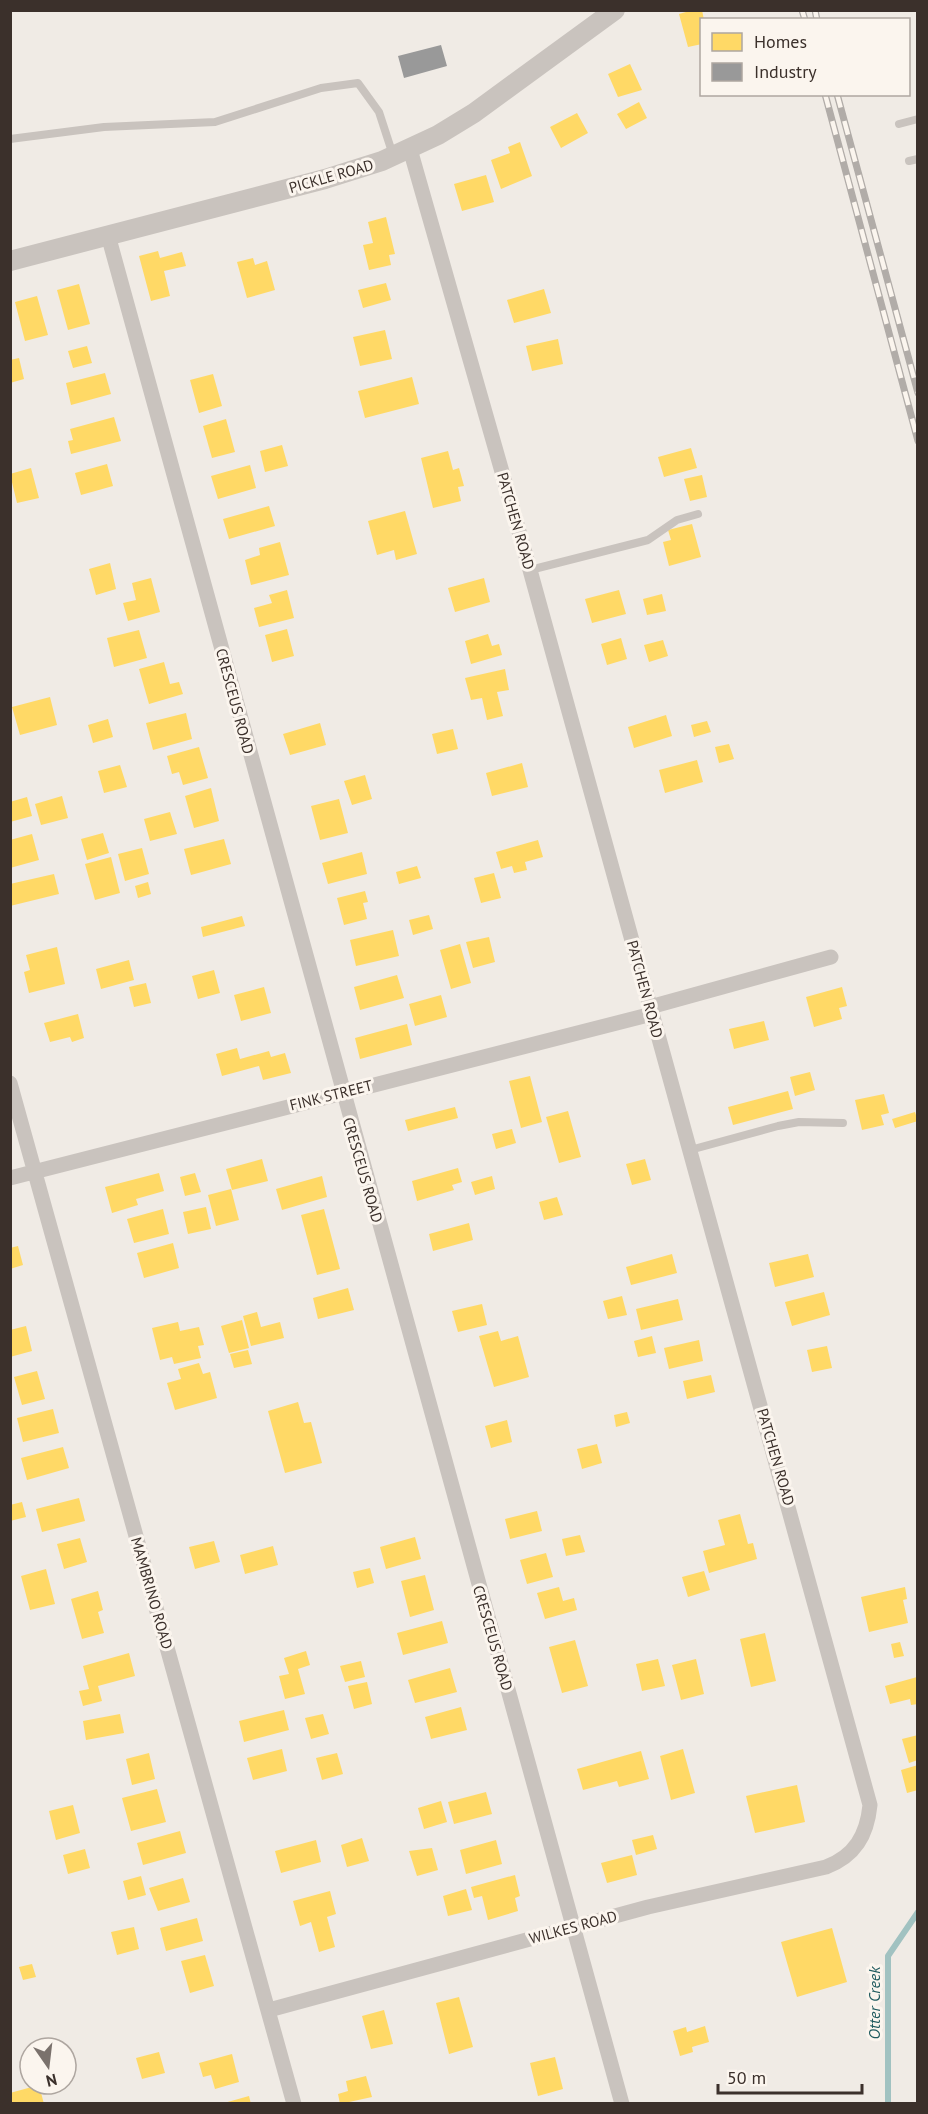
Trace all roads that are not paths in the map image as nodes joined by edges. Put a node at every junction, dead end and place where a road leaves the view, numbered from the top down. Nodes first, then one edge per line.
1 (615, 10) edge
2 (918, 119) edge
3 (899, 124) dead end
4 (10, 139) edge
5 (401, 152) junction
6 (918, 159) edge
7 (909, 161) dead end
8 (108, 235) junction
9 (10, 261) edge
10 (698, 514) dead end
11 (530, 570) junction
12 (831, 957) dead end
13 (651, 1011) junction
14 (10, 1083) edge
15 (342, 1093) junction
16 (843, 1124) dead end
17 (690, 1150) junction
18 (35, 1171) junction
19 (10, 1178) edge
20 (865, 1831) joint
21 (573, 1927) junction
22 (268, 2010) junction
23 (294, 2103) edge
24 (622, 2103) edge

1 - 5 street, PICKLE ROAD
2 - 3 lane
4 - 5 lane
5 - 8 street, PICKLE ROAD
5 - 11 street, PATCHEN ROAD
6 - 7 lane
8 - 9 street, PICKLE ROAD
8 - 15 street, CRESCEUS ROAD
10 - 11 lane
11 - 13 street, PATCHEN ROAD
12 - 13 street, FINK STREET
13 - 15 street, FINK STREET
13 - 17 street, PATCHEN ROAD
14 - 18 street, MAMBRINO ROAD
15 - 18 street, FINK STREET
15 - 21 street, CRESCEUS ROAD
16 - 17 lane
17 - 20 street, PATCHEN ROAD
18 - 19 street, FINK STREET
18 - 22 street, MAMBRINO ROAD
20 - 21 street, WILKES ROAD
21 - 22 street, WILKES ROAD
21 - 24 street, CRESCEUS ROAD
22 - 23 street, MAMBRINO ROAD

